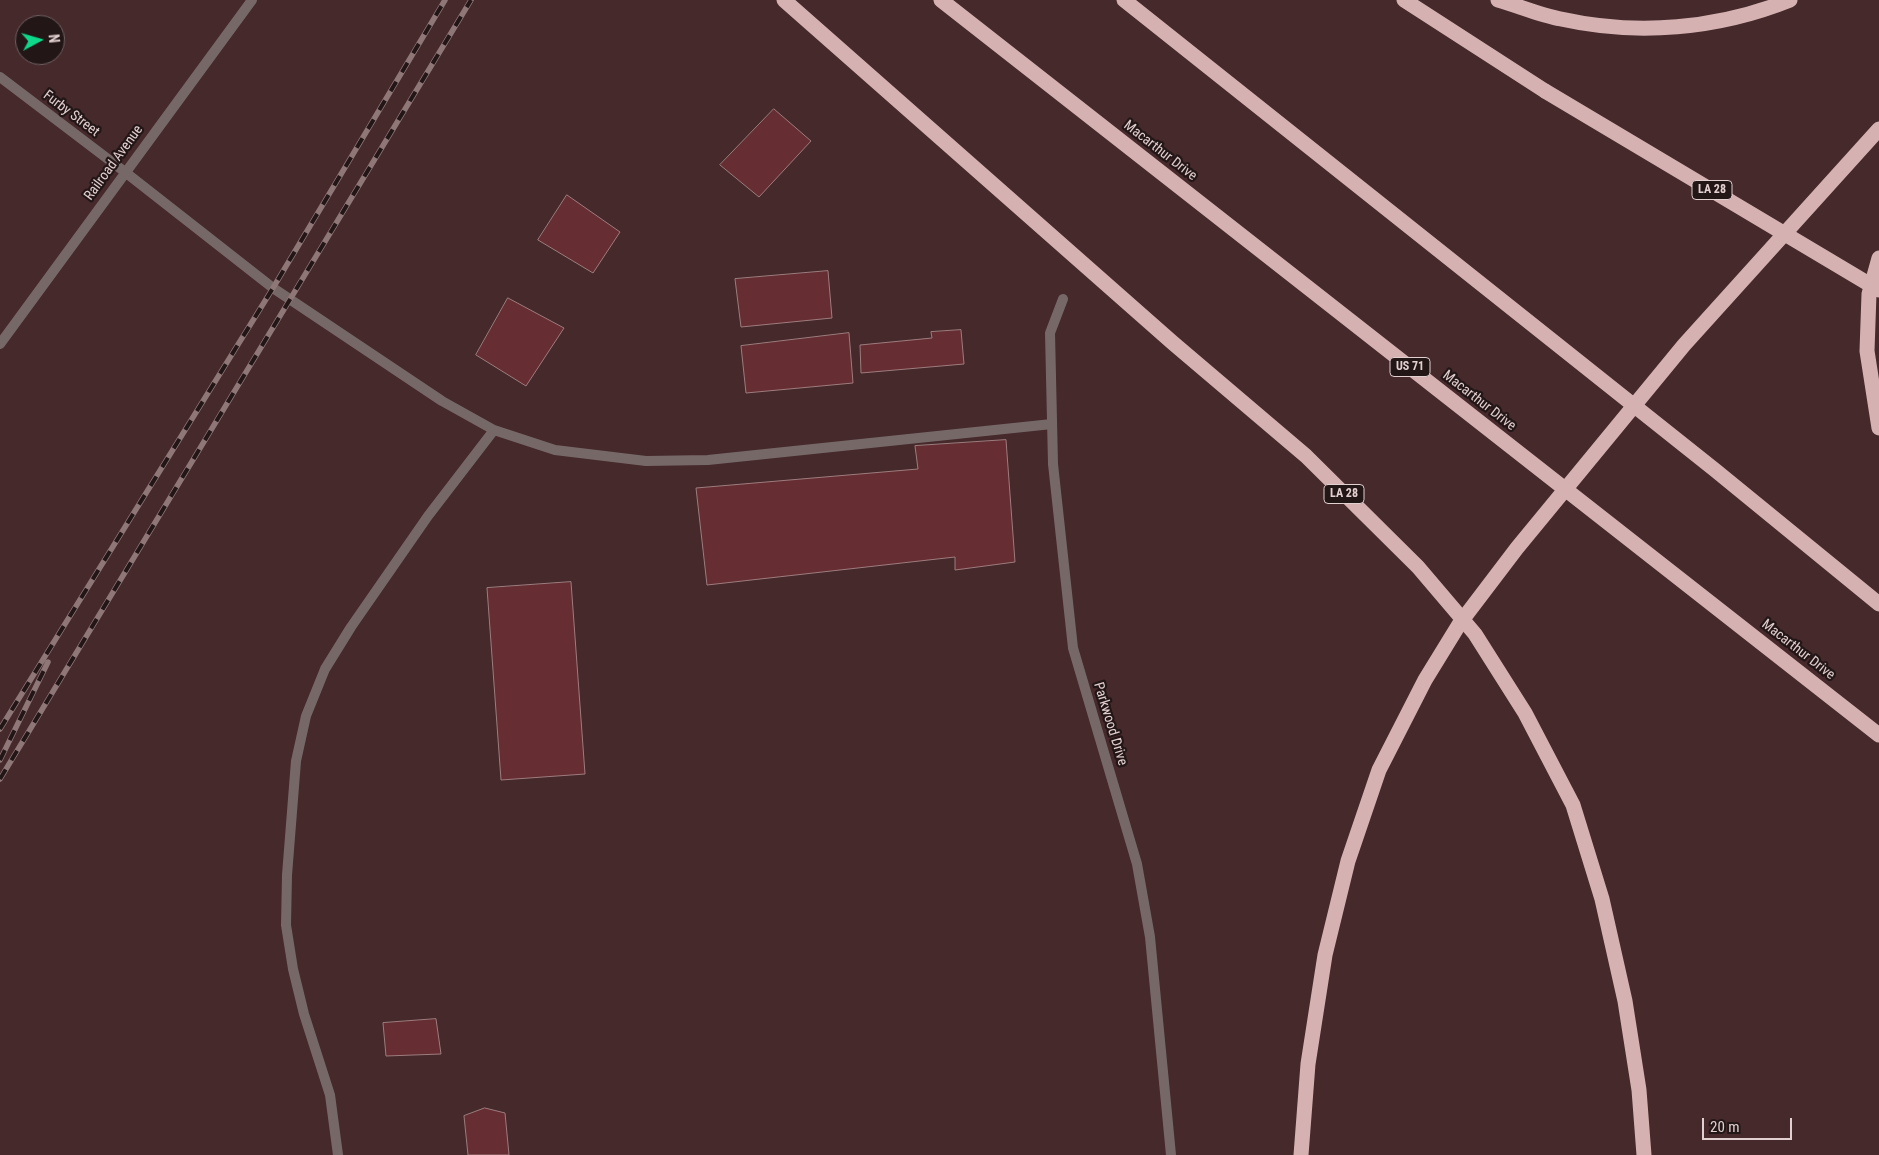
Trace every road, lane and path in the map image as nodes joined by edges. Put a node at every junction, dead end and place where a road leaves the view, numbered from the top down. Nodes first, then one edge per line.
1 (252, 0) edge
2 (784, 0) edge
3 (941, 0) edge
4 (1124, 0) edge
5 (1404, 0) edge
6 (1498, 0) edge
7 (1790, 0) edge
8 (0, 77) edge
9 (1879, 129) edge
10 (125, 172) junction
11 (1879, 258) edge
12 (1879, 290) edge
13 (1063, 299) dead end
14 (0, 344) edge
15 (1052, 424) junction
16 (1879, 428) edge
17 (494, 430) junction
18 (1879, 604) edge
19 (1879, 734) edge
20 (338, 1155) edge
21 (1171, 1155) edge
22 (1301, 1155) edge
23 (1644, 1155) edge

1 - 10 street, Railroad Avenue
2 - 23 highway, LA 28, bridge
3 - 19 highway, Macarthur Drive / US 71, bridge
4 - 18 highway, bridge
5 - 12 highway, LA 28, bridge
6 - 7 highway
8 - 10 street, Furby Street
9 - 22 highway
10 - 14 street, Railroad Avenue
10 - 17 street, Furby Street
11 - 16 highway
13 - 15 street, Parkwood Drive
15 - 17 street, Furby Street
15 - 21 street, Parkwood Drive
17 - 20 street

